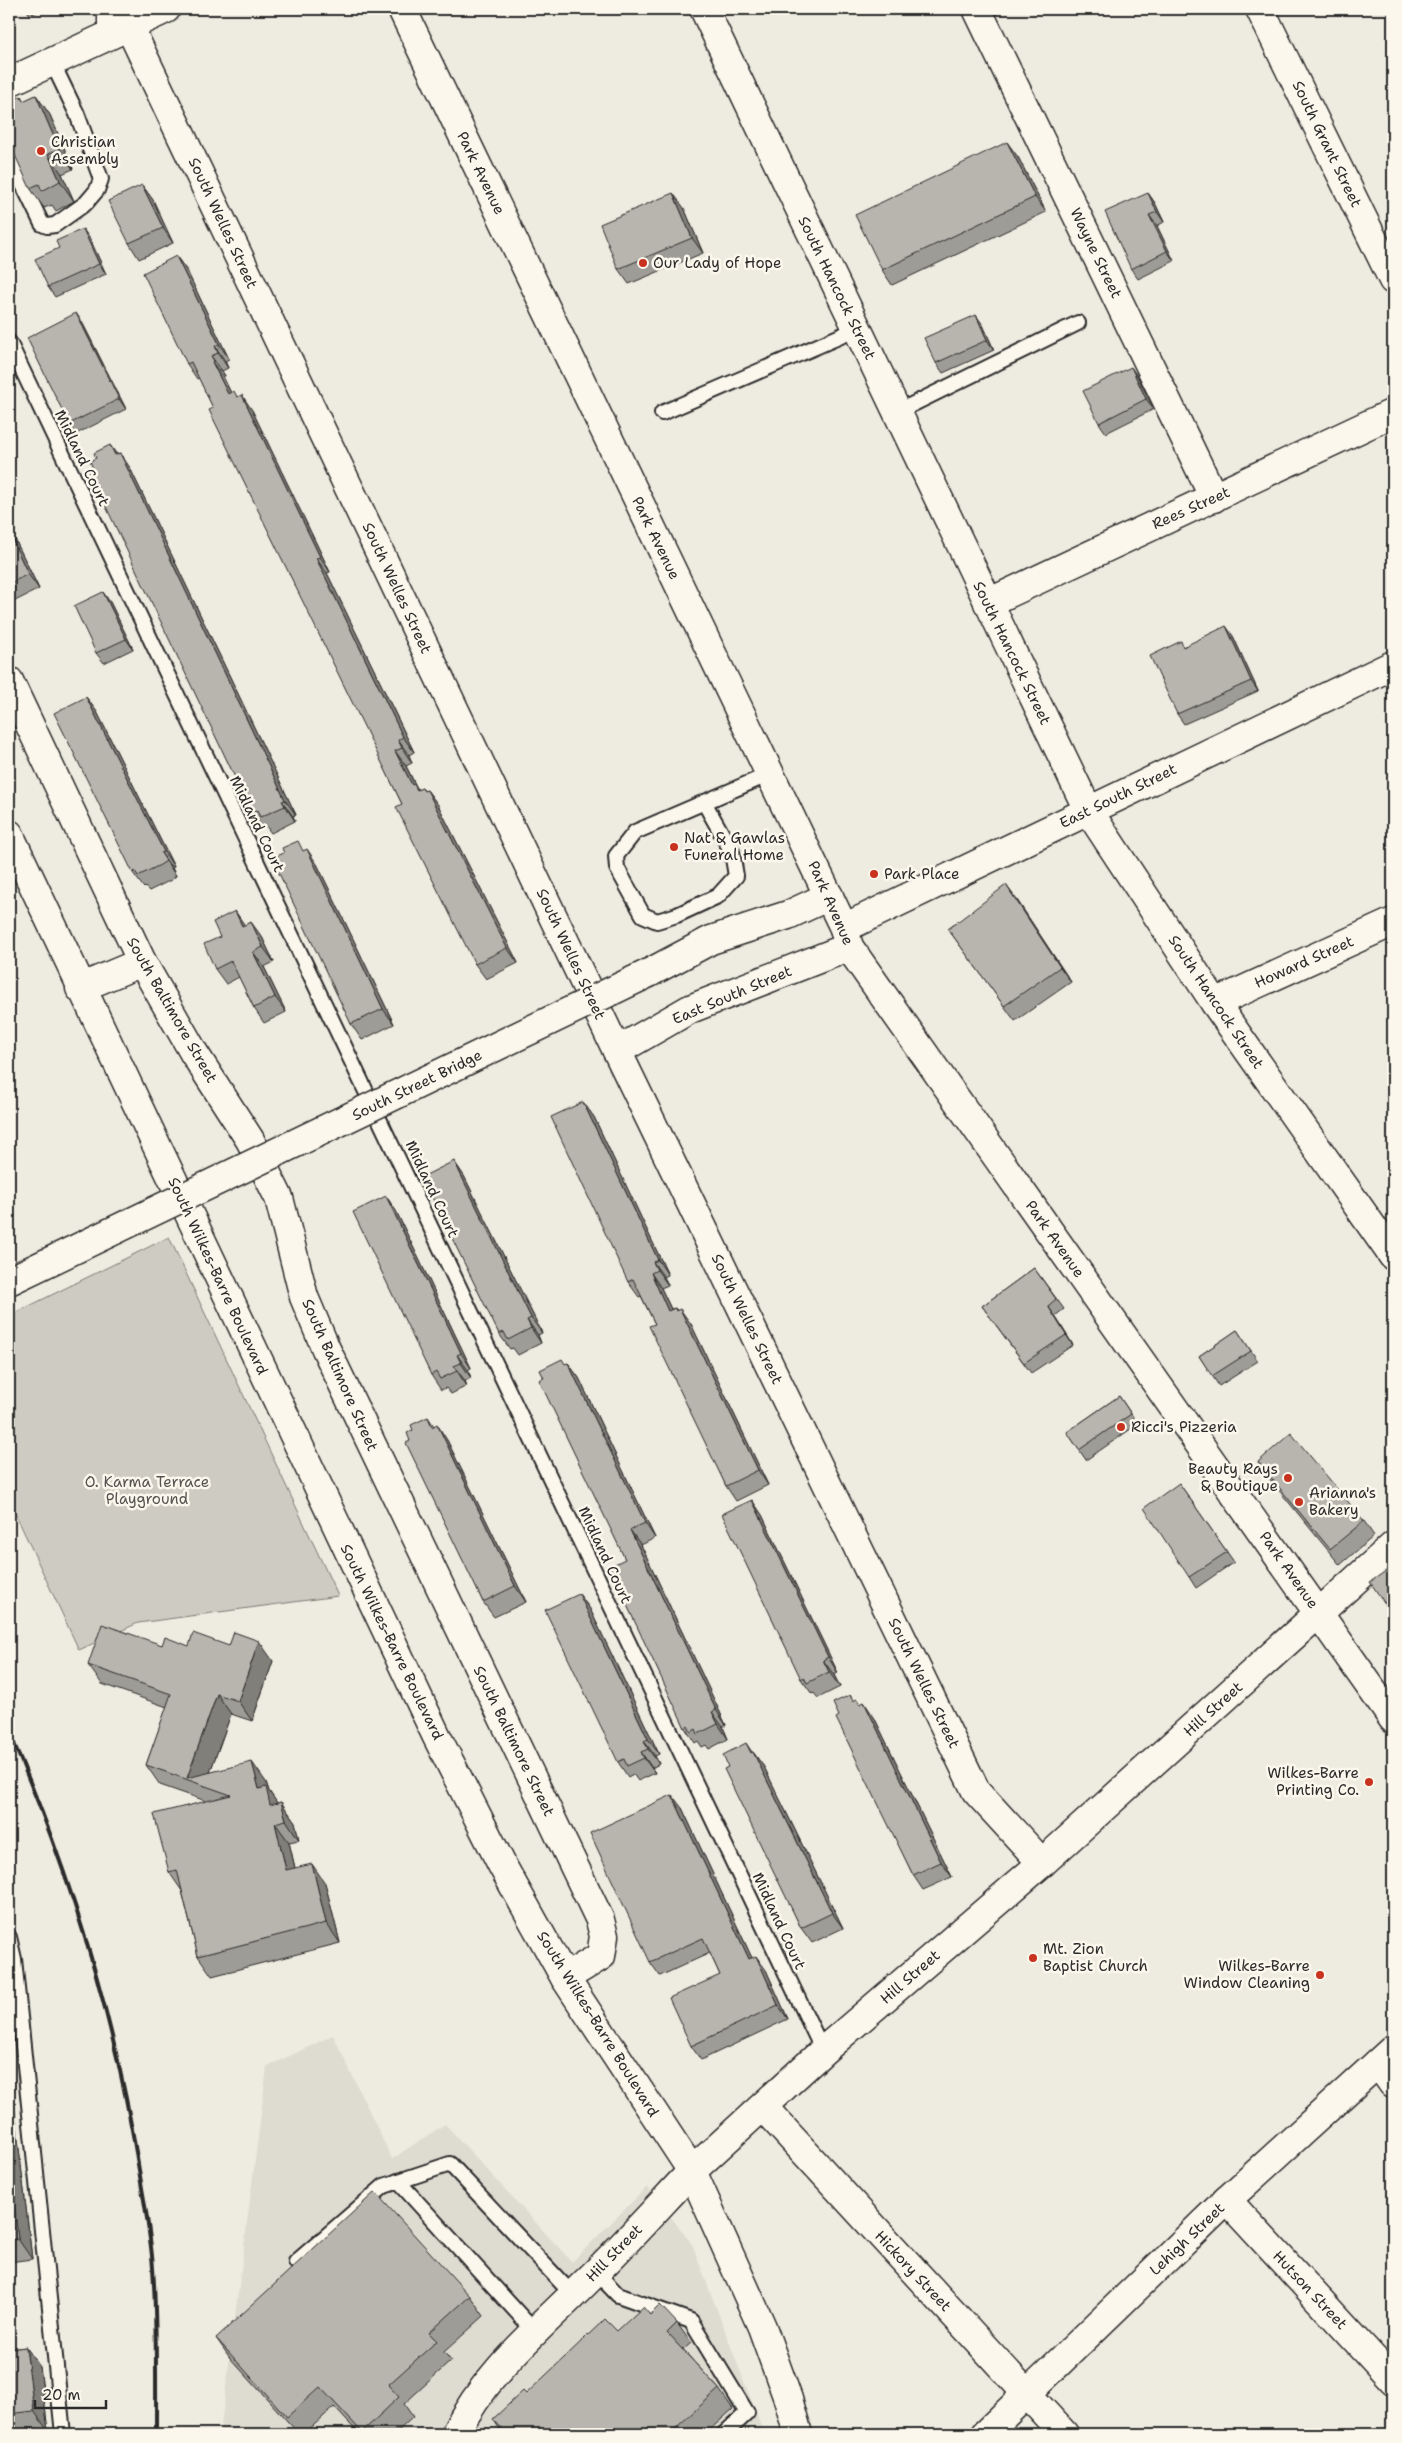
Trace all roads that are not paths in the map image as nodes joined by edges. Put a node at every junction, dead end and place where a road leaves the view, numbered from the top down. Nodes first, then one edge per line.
1 (166, 9) edge
2 (402, 9) edge
3 (704, 9) edge
4 (977, 9) edge
5 (1260, 9) edge
6 (118, 23) edge
7 (52, 62) junction
8 (9, 82) edge
9 (9, 156) edge
10 (1393, 280) edge
11 (1078, 323) dead end
12 (857, 329) junction
13 (9, 342) edge
14 (897, 412) junction
15 (662, 413) dead end
16 (1393, 413) edge
17 (1214, 498) junction
18 (988, 603) junction
19 (1393, 665) edge
20 (9, 681) edge
21 (770, 774) junction
22 (704, 802) junction
23 (1088, 810) junction
24 (9, 834) edge
25 (829, 896) junction
26 (1393, 922) edge
27 (847, 938) junction
28 (142, 962) junction
29 (80, 988) junction
30 (1215, 1003) junction
31 (618, 1051) junction
32 (1393, 1256) edge
33 (9, 1281) edge
34 (1393, 1546) edge
35 (1319, 1613) junction
36 (1393, 1719) edge
37 (1042, 1863) junction
38 (9, 1937) edge
39 (565, 1978) junction
40 (823, 2051) junction
41 (1388, 2065) edge
42 (764, 2108) junction
43 (692, 2171) junction
44 (398, 2181) junction
45 (1227, 2200) junction
46 (296, 2262) edge
47 (596, 2272) junction
48 (573, 2295) junction
49 (535, 2332) junction
50 (1393, 2380) edge
51 (1027, 2395) junction
52 (64, 2434) edge
53 (455, 2434) edge
54 (724, 2434) edge
55 (798, 2434) edge
56 (985, 2434) edge
57 (1064, 2434) edge

1 - 6 street
2 - 21 street, Park Avenue
3 - 12 street, South Hancock Street
4 - 17 street, Wayne Street
5 - 10 street, South Grant Street
6 - 7 street
6 - 31 street, South Welles Street
7 - 8 street
7 - 9 lane
11 - 14 lane
12 - 14 street, South Hancock Street
12 - 15 lane
13 - 40 lane, Midland Court
14 - 18 street, South Hancock Street
16 - 17 street, Rees Street
17 - 18 street, Rees Street
18 - 23 street, South Hancock Street
19 - 23 street, East South Street
20 - 28 street, South Baltimore Street
21 - 22 lane
21 - 25 street, Park Avenue
22 - 22 lane
23 - 27 street, East South Street
23 - 30 street, South Hancock Street
24 - 29 street, South Wilkes-Barre Boulevard
25 - 27 street, Park Avenue
25 - 33 street, South Street Bridge, bridge
26 - 30 street, Howard Street
27 - 31 street, East South Street
27 - 35 street, Park Avenue
28 - 29 street
28 - 39 street, South Baltimore Street
29 - 39 street, South Wilkes-Barre Boulevard
30 - 32 street, South Hancock Street
31 - 37 street, South Welles Street
34 - 35 street, Hill Street
35 - 36 street, Park Avenue
35 - 37 street, Hill Street
37 - 40 street, Hill Street
38 - 52 lane
39 - 43 street, South Wilkes-Barre Boulevard
40 - 42 street, Hill Street
41 - 45 street, Lehigh Street
42 - 43 street, Hill Street
42 - 51 street, Hickory Street
43 - 47 street, Hill Street
43 - 55 street, South Wilkes-Barre Boulevard
44 - 46 lane
44 - 48 lane
44 - 49 lane
45 - 50 street, Hutson Street
45 - 51 street, Lehigh Street
47 - 48 street, Hill Street
47 - 54 lane
48 - 49 street, Hill Street
49 - 53 street, Hill Street
51 - 56 street, Lehigh Street
51 - 57 street, Hickory Street

